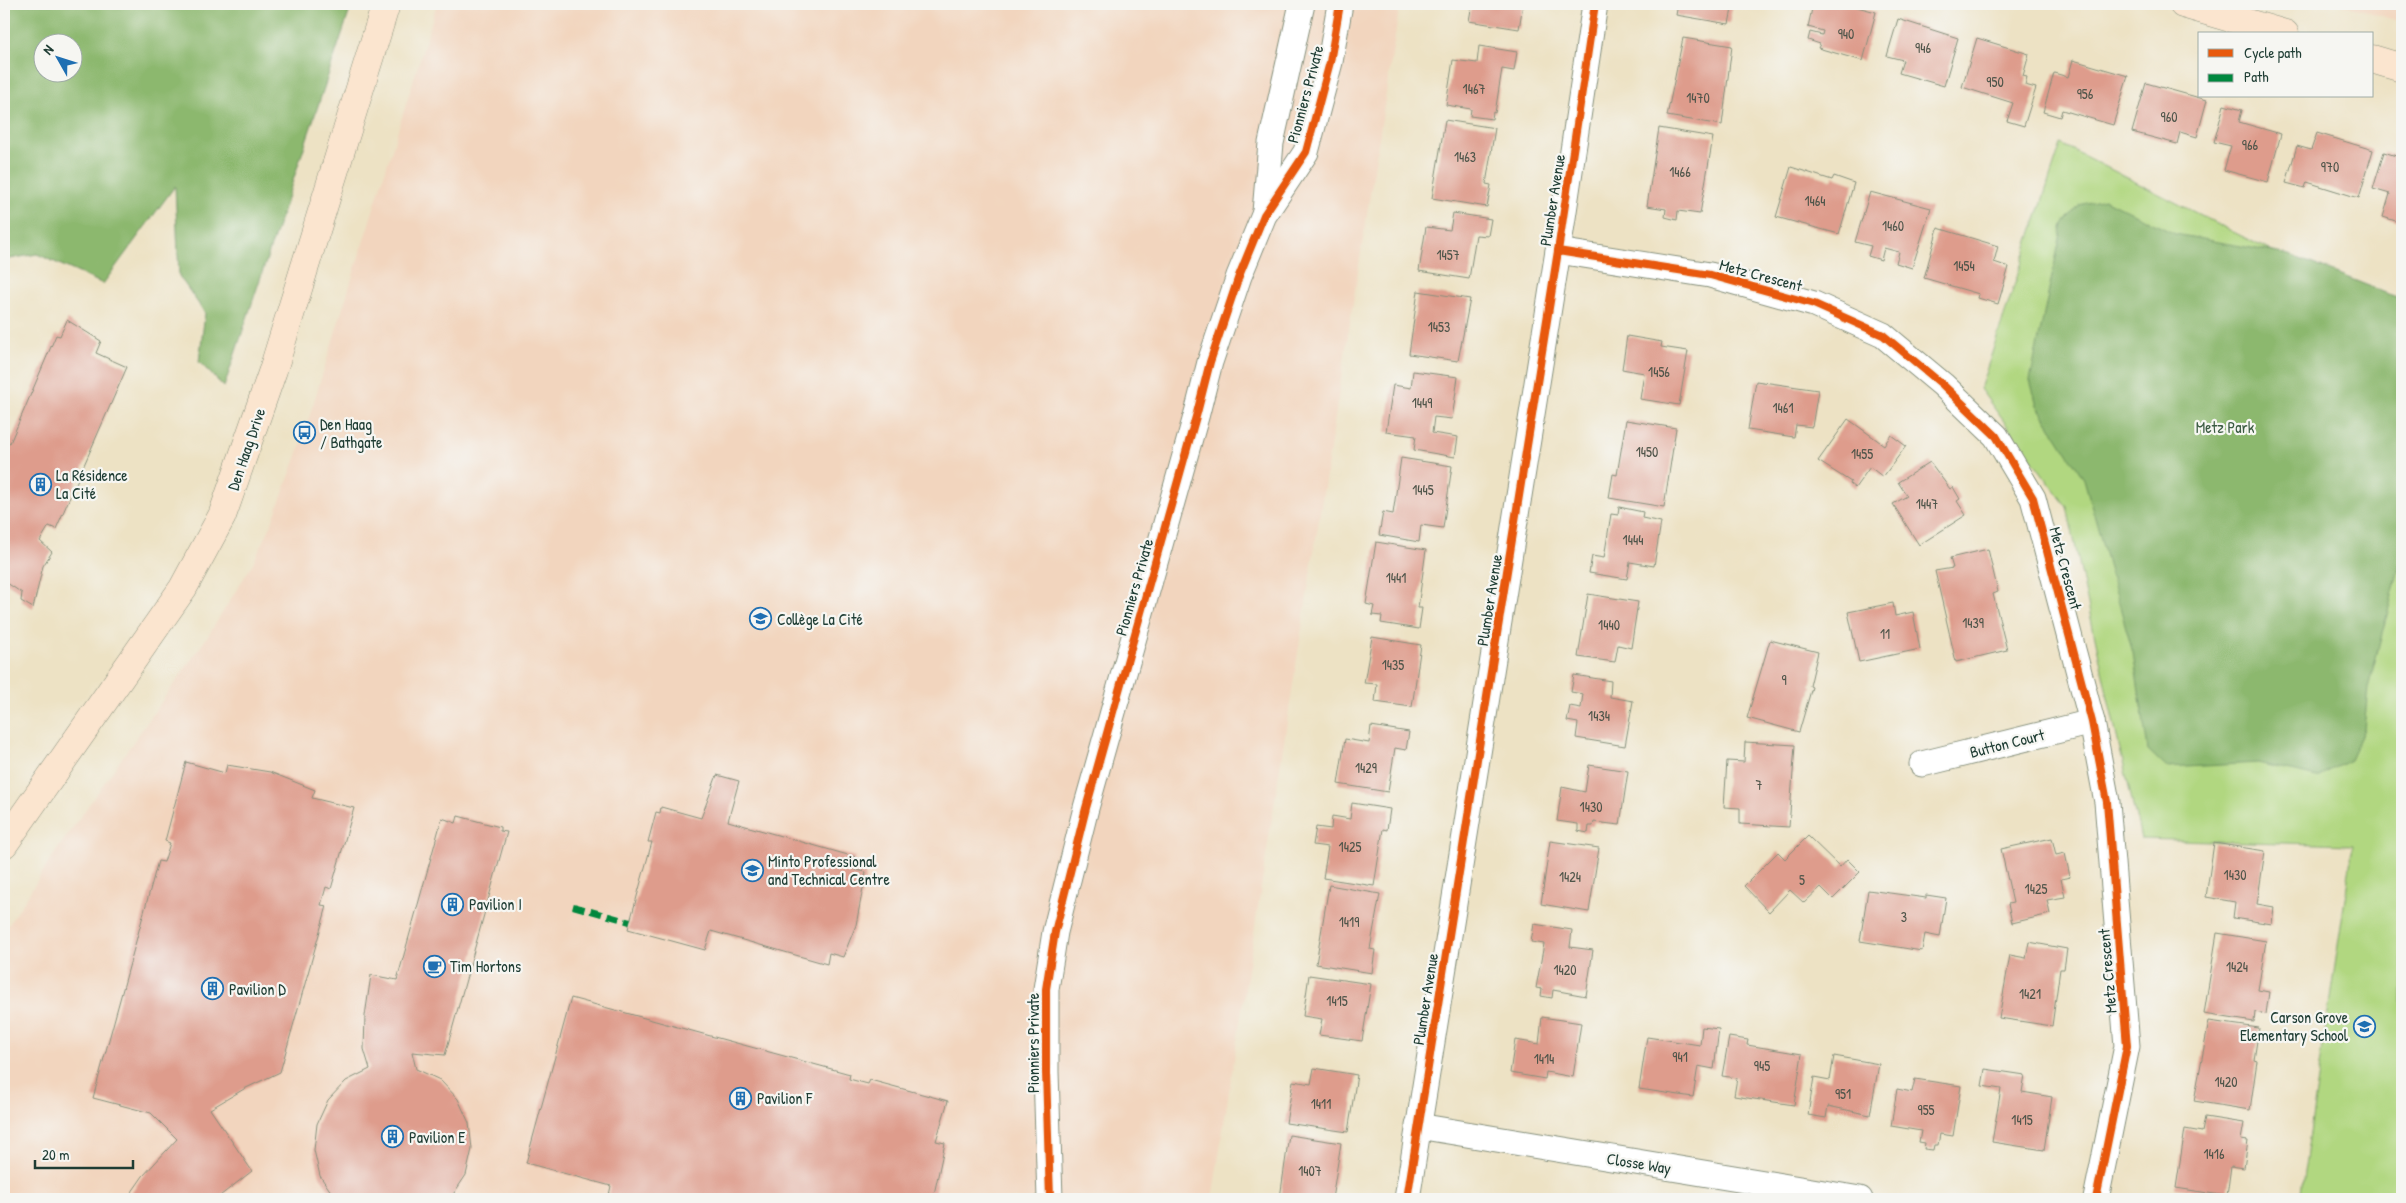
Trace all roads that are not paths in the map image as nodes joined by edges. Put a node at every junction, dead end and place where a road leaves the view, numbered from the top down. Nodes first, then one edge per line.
1 (386, 4) edge
2 (1302, 4) edge
3 (1340, 4) edge
4 (1596, 4) edge
5 (2183, 4) edge
6 (2278, 32) edge
7 (2374, 60) edge
8 (2402, 68) edge
9 (1264, 215) junction
10 (1558, 251) junction
11 (2092, 722) junction
12 (1922, 764) dead end
13 (4, 844) edge
14 (1418, 1126) junction
15 (1050, 1199) edge
16 (1407, 1199) edge
17 (1860, 1199) edge
18 (2096, 1199) edge

1 - 13 street, Den Haag Drive
2 - 9 street, Pionniers Private
3 - 9 street, Pionniers Private
4 - 10 street, Plumber Avenue
5 - 6 street
7 - 8 street
9 - 15 street, Pionniers Private
10 - 11 street, Metz Crescent
10 - 14 street, Plumber Avenue
11 - 12 street, Button Court
11 - 18 street, Metz Crescent
14 - 16 street, Plumber Avenue
14 - 17 street, Closse Way

